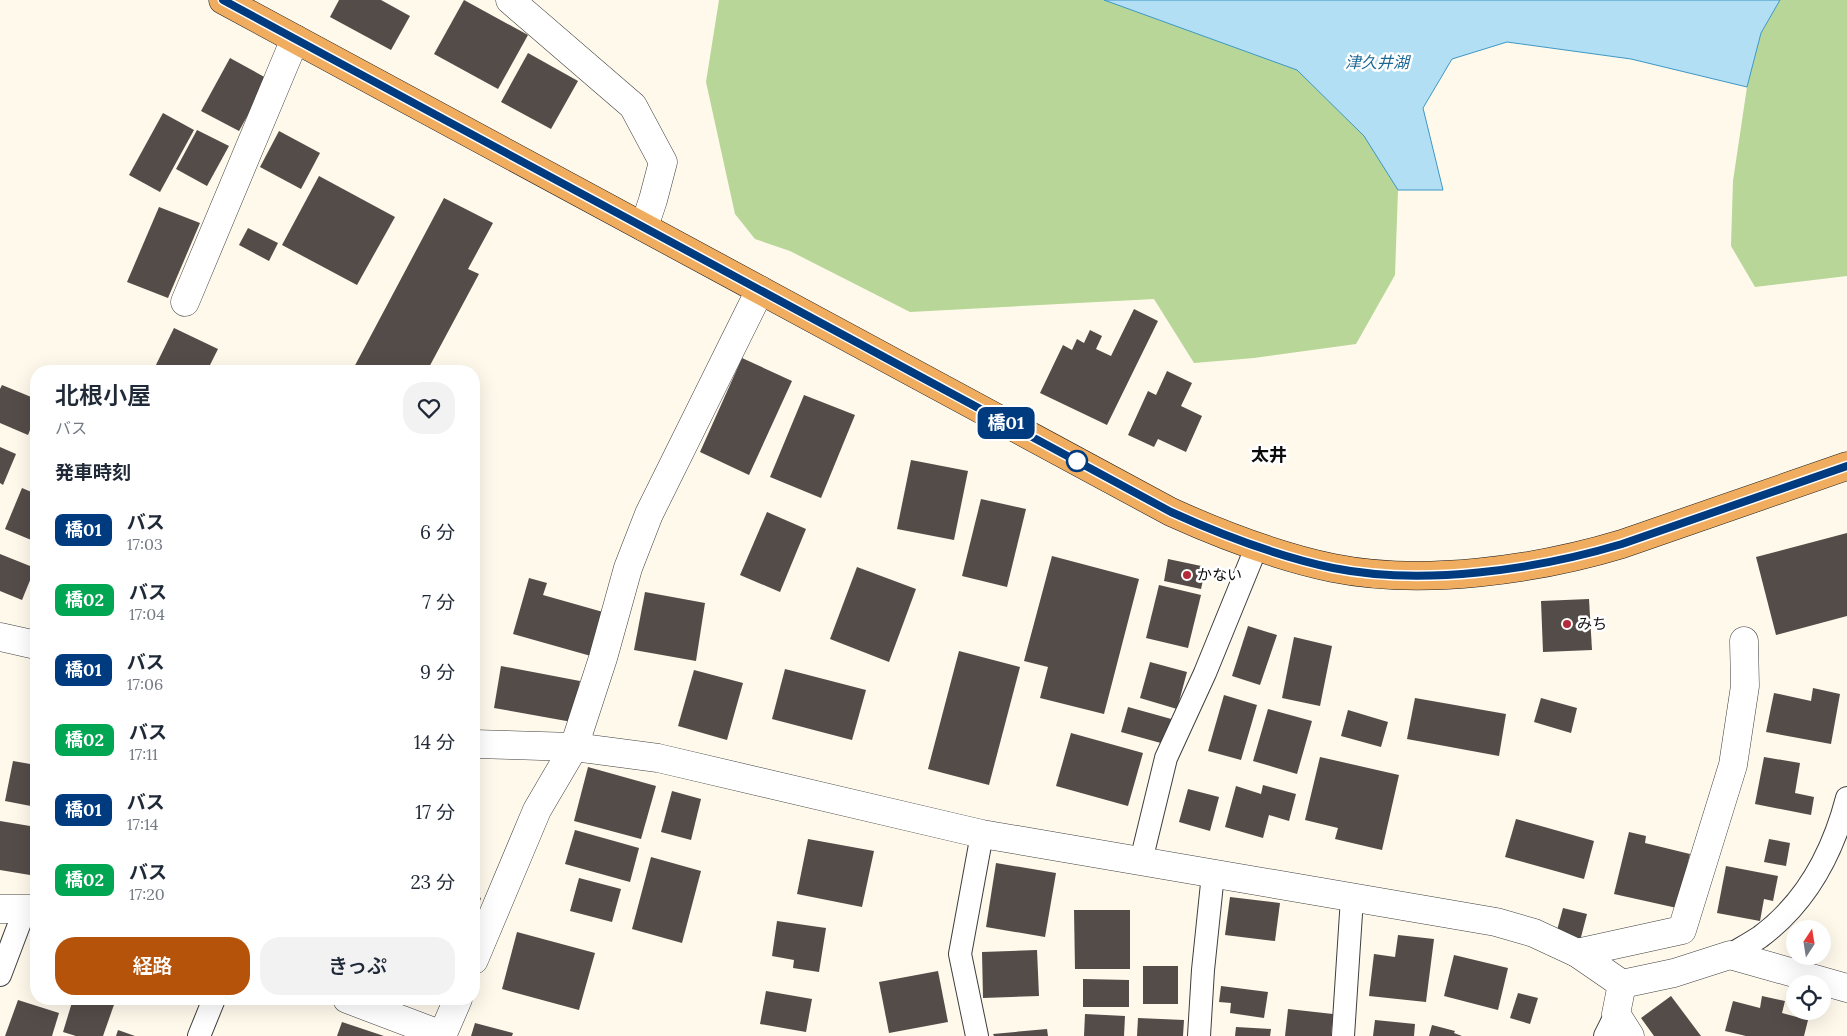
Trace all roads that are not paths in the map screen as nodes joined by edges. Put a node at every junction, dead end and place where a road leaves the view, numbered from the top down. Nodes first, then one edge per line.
1 (223, 0) edge
2 (510, 0) edge
3 (296, 39) junction
4 (644, 227) junction
5 (760, 290) junction
6 (185, 302) dead end
7 (1847, 466) edge
8 (1256, 548) junction
9 (0, 637) edge
10 (1744, 641) dead end
11 (30, 644) edge
12 (480, 744) edge
13 (574, 747) junction
14 (1847, 798) edge
15 (982, 834) junction
16 (1141, 860) junction
17 (1213, 874) junction
18 (1352, 898) junction
19 (21, 909) edge
20 (480, 946) edge
21 (1577, 953) junction
22 (1730, 955) junction
23 (0, 975) edge
24 (1622, 984) junction
25 (1847, 988) edge
26 (212, 1005) edge
27 (363, 1005) edge
28 (455, 1005) edge
29 (1617, 1029) edge
30 (199, 1036) edge
31 (442, 1036) edge
32 (977, 1036) edge
33 (1199, 1036) edge
34 (1343, 1036) edge

1 - 3 highway
2 - 4 street
3 - 4 highway
3 - 6 street
4 - 5 highway
5 - 8 highway
5 - 13 street
7 - 8 highway
8 - 16 lane
9 - 11 street
10 - 21 street
12 - 13 street
13 - 15 street
13 - 20 street
14 - 22 lane
15 - 16 street
15 - 32 lane
16 - 17 street
17 - 18 street
17 - 33 lane
18 - 21 street
18 - 34 lane
19 - 23 lane
21 - 24 street
22 - 24 street
22 - 25 street
24 - 29 street
26 - 30 lane
27 - 31 street
28 - 31 street

